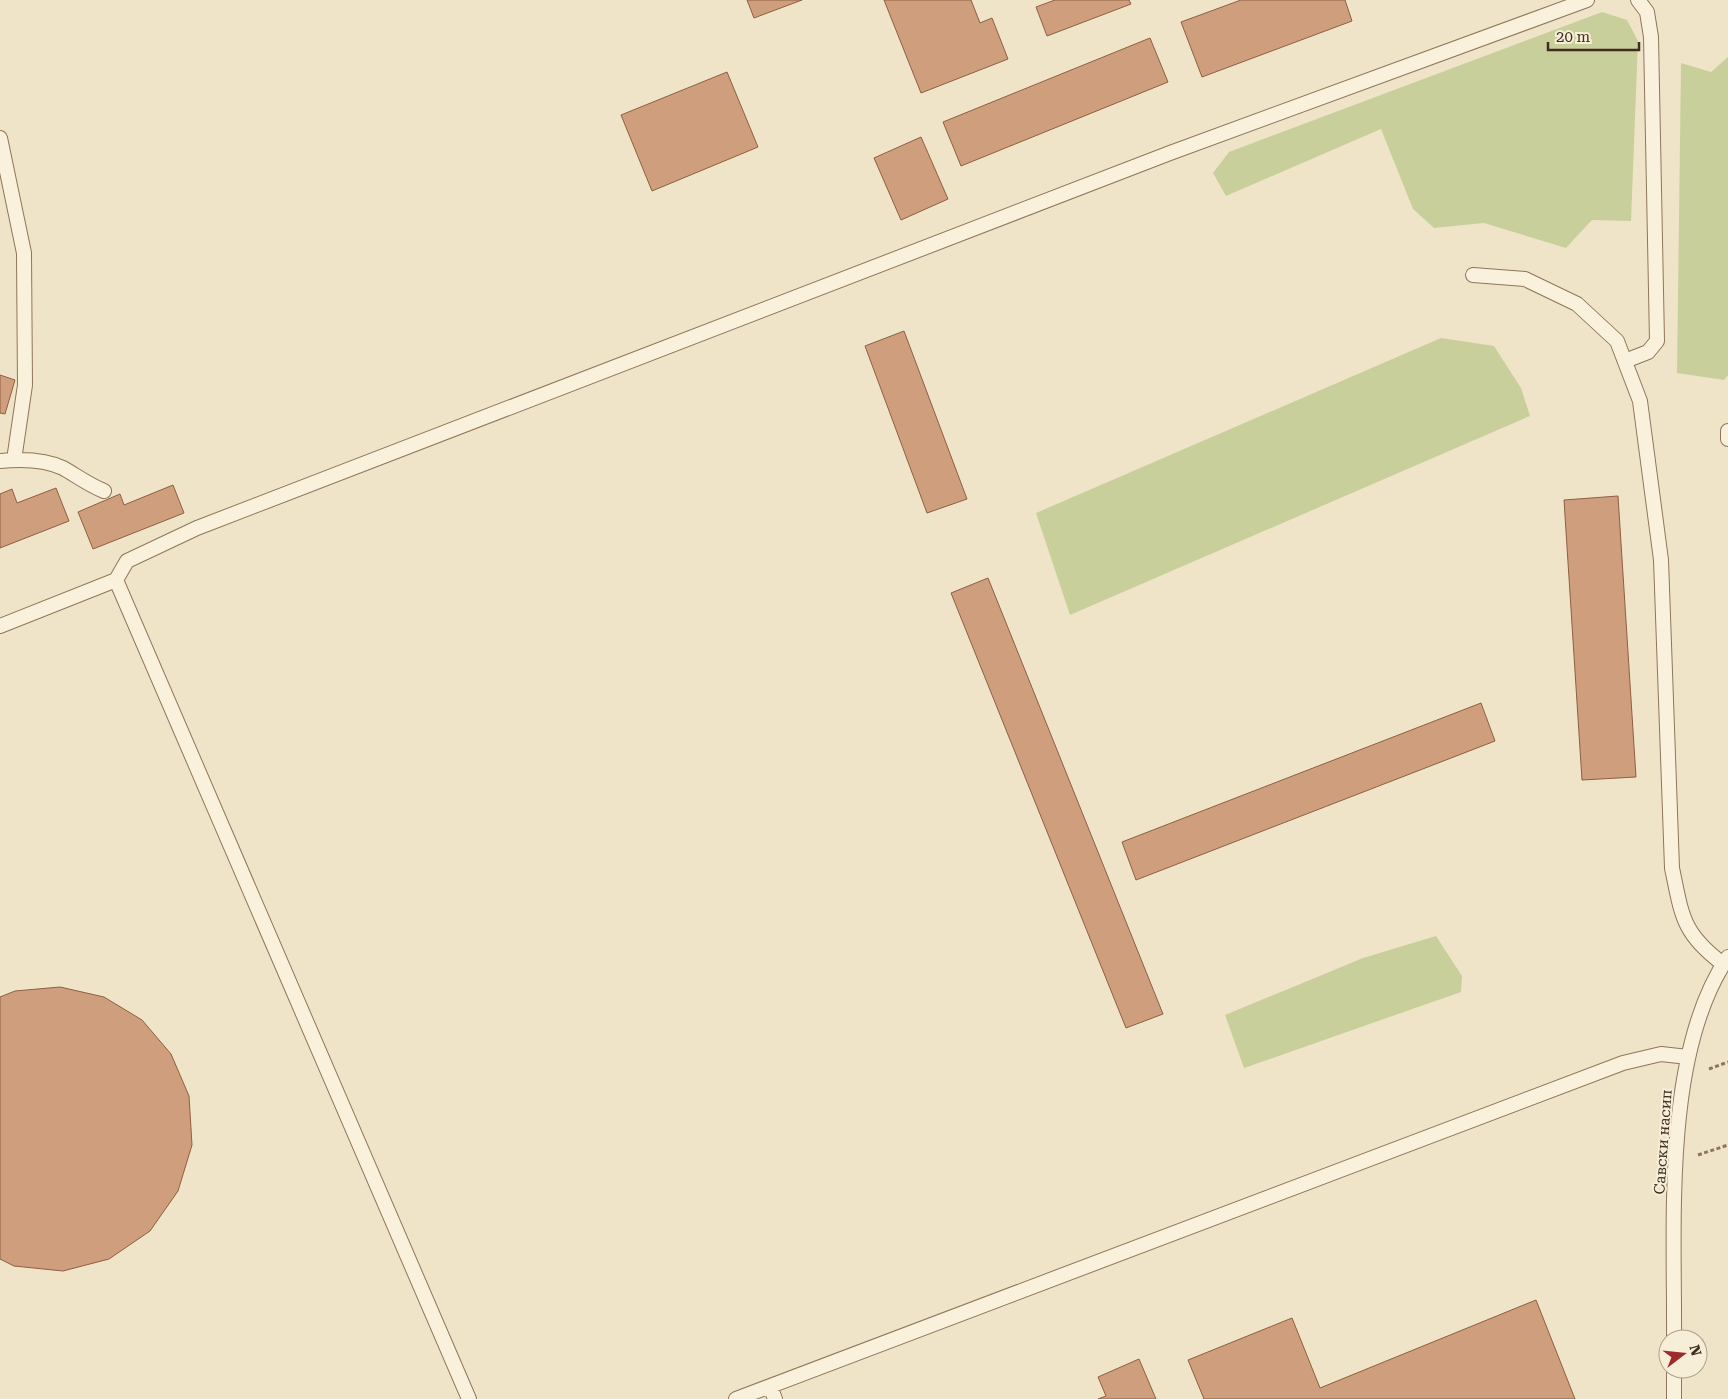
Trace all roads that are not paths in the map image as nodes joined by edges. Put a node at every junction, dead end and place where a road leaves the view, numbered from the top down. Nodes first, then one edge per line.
1 (1586, 0) edge
2 (1638, 0) edge
3 (0, 138) edge
4 (1473, 275) dead end
5 (1624, 361) junction
6 (1728, 431) edge
7 (1728, 439) edge
8 (7, 460) edge
9 (104, 491) dead end
10 (116, 580) junction
11 (0, 626) edge
12 (1726, 960) edge
13 (1688, 1057) junction
14 (1674, 1329) edge
15 (1674, 1379) edge
16 (773, 1393) edge
17 (469, 1399) edge
18 (736, 1399) edge
19 (1674, 1399) edge

1 - 10 lane
2 - 5 lane
3 - 8 lane
4 - 5 lane
5 - 12 lane
6 - 7 lane
8 - 9 lane
10 - 11 lane
10 - 17 lane
12 - 13 lane, Савски насип
13 - 14 lane, Савски насип
13 - 16 lane
15 - 19 lane
16 - 18 lane

